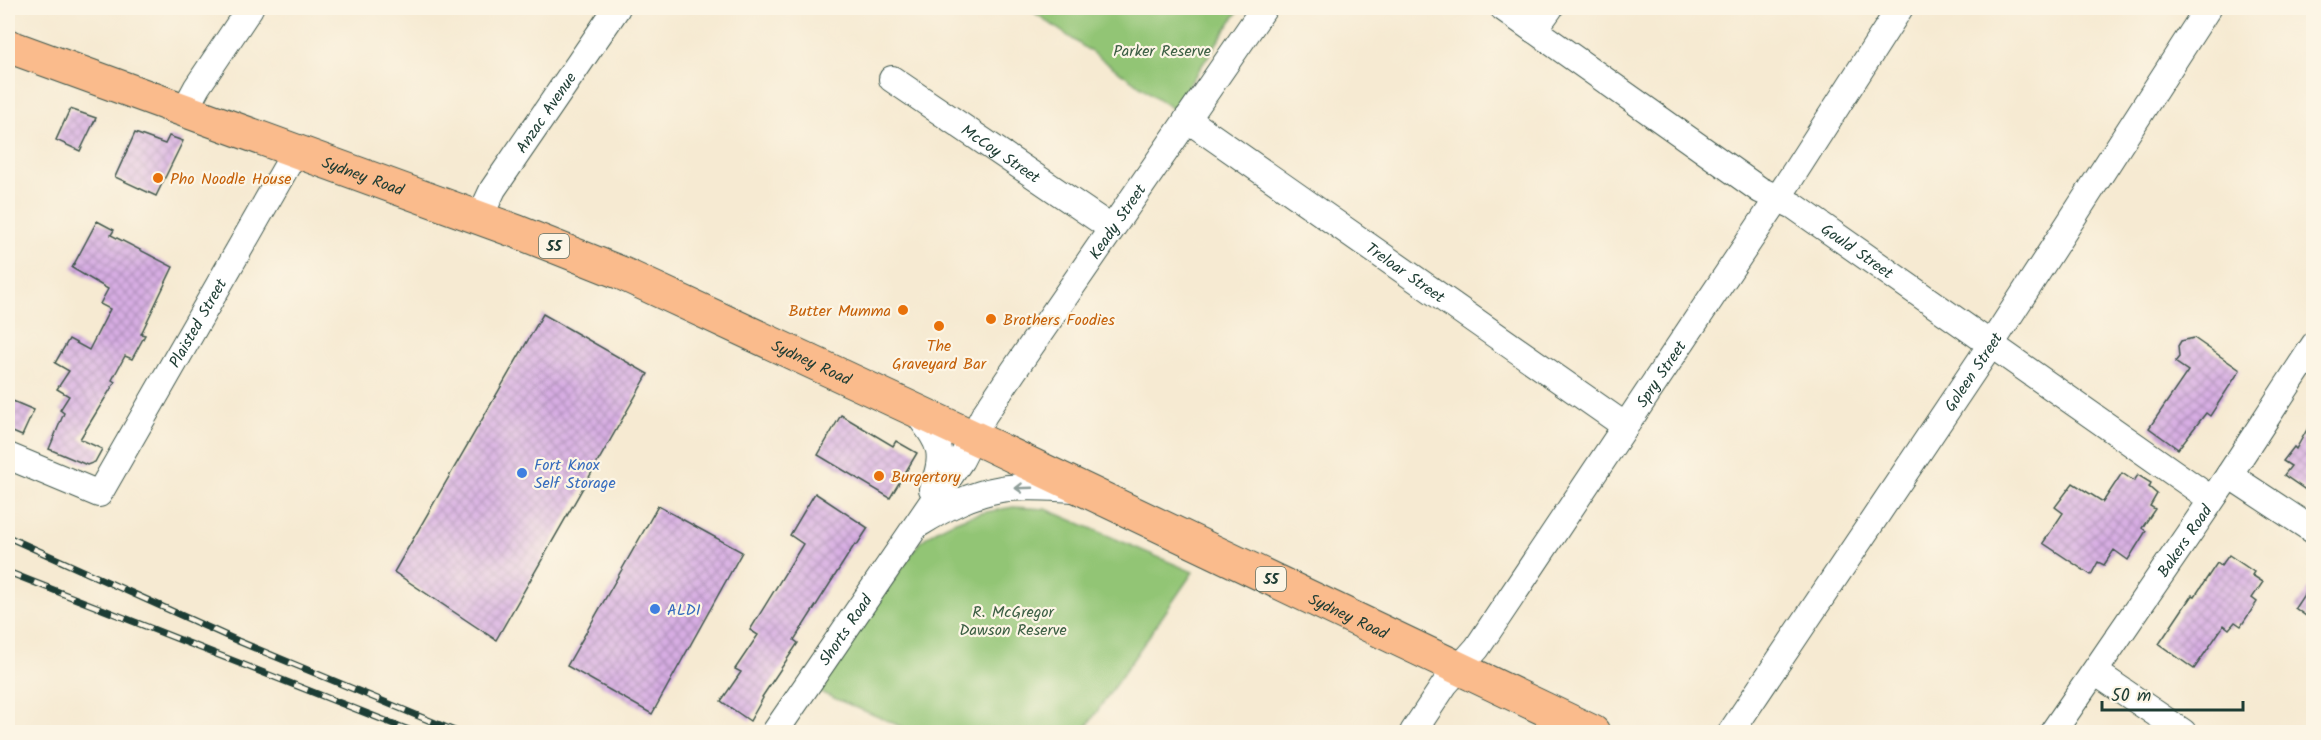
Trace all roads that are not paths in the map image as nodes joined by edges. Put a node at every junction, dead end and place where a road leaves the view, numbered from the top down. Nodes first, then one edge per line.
1 (250, 8) edge
2 (617, 8) edge
3 (1264, 8) edge
4 (1503, 8) edge
5 (1550, 8) edge
6 (1900, 8) edge
7 (2208, 8) edge
8 (1534, 30) junction
9 (8, 46) edge
10 (892, 79) dead end
11 (184, 111) junction
12 (1186, 119) junction
13 (295, 152) junction
14 (1778, 198) junction
15 (480, 219) junction
16 (1111, 228) junction
17 (2313, 345) edge
18 (1990, 346) junction
19 (914, 409) junction
20 (1624, 425) junction
21 (973, 437) junction
22 (8, 456) edge
23 (2229, 475) junction
24 (1083, 489) junction
25 (2211, 499) junction
26 (919, 519) junction
27 (2313, 531) edge
28 (1460, 669) junction
29 (2095, 672) junction
30 (775, 732) edge
31 (1413, 732) edge
32 (1593, 732) edge
33 (1731, 732) edge
34 (2053, 732) edge
35 (2183, 732) edge

1 - 11 street
2 - 15 street, Anzac Avenue
3 - 12 street, Keady Street
4 - 8 street, Gould Street
5 - 8 street
6 - 14 street, Spry Street
7 - 18 street, Goleen Street
8 - 14 street, Gould Street
9 - 11 highway, Sydney Road / 55
10 - 16 street, McCoy Street
11 - 13 highway, Sydney Road / 55
12 - 16 street, Keady Street
12 - 20 street, Treloar Street
13 - 15 highway, Sydney Road / 55
13 - 22 street, Plaisted Street
14 - 18 street, Gould Street
14 - 20 street, Spry Street
15 - 19 highway, Sydney Road / 55
16 - 21 street, Keady Street
17 - 23 street, Bakers Road
18 - 25 street, Gould Street
18 - 33 street, Goleen Street
19 - 21 highway, Sydney Road / 55
19 - 26 street, Shorts Road
20 - 28 street, Spry Street
21 - 24 highway, Sydney Road / 55
21 - 26 street, Shorts Road
23 - 25 street, Bakers Road
23 - 27 street
24 -> 26 street, Shorts Road
24 - 28 highway, Sydney Road / 55
25 - 29 street, Bakers Road
26 - 30 street, Shorts Road
28 - 31 street, Spry Street
28 - 32 highway, Sydney Road / 55
29 - 34 street, Bakers Road
29 - 35 street

